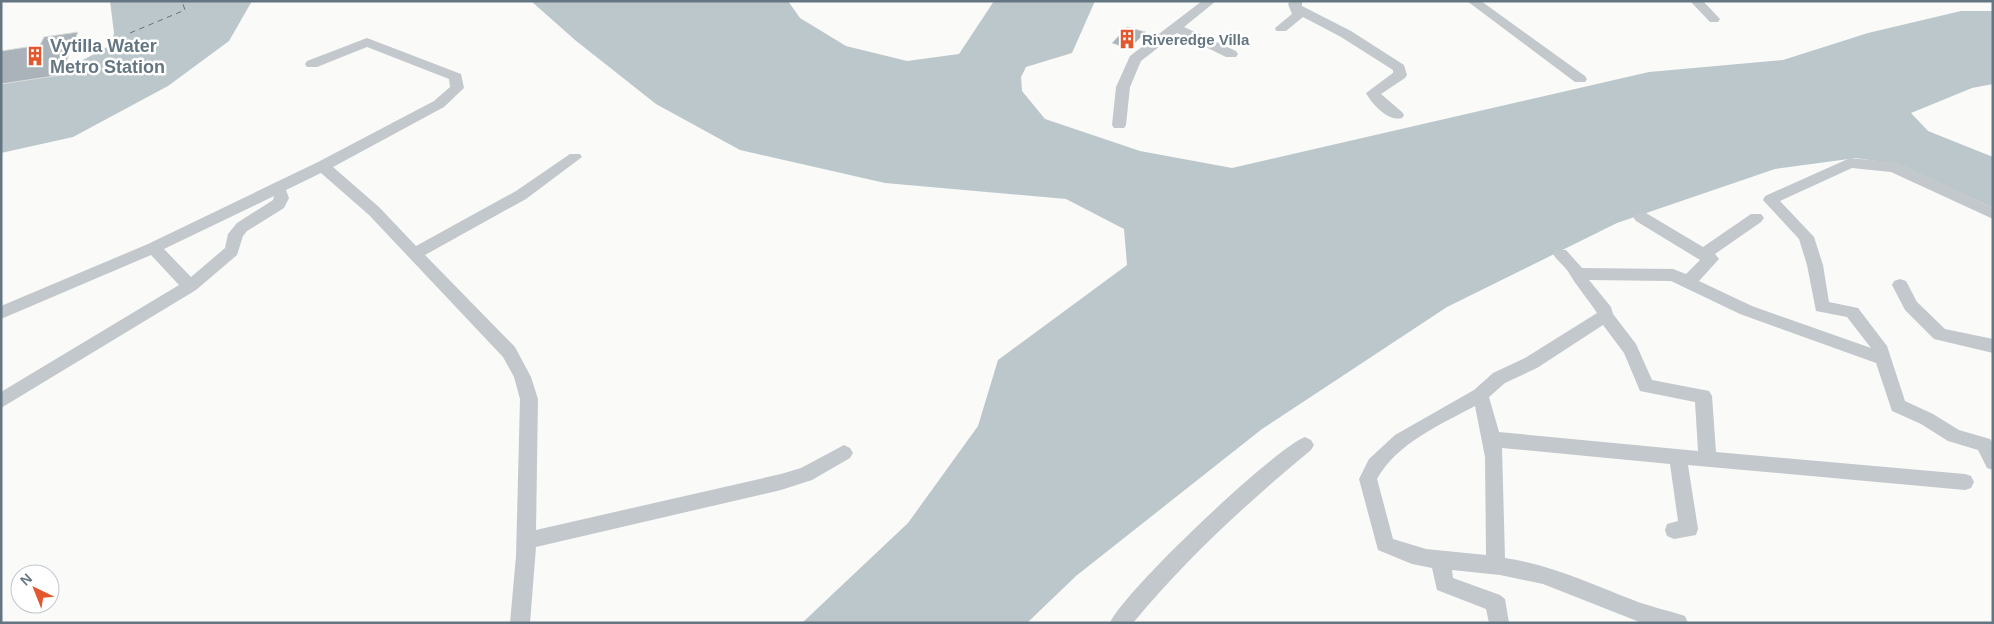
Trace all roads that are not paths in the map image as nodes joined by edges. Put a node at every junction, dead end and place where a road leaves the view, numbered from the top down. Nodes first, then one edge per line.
1 (1210, 1) edge
2 (1472, 1) edge
3 (1696, 1) edge
4 (1298, 5) edge
5 (1714, 19) dead end
6 (1176, 28) junction
7 (1281, 28) dead end
8 (1231, 54) dead end
9 (312, 64) dead end
10 (1580, 79) dead end
11 (1396, 115) dead end
12 (1119, 125) dead end
13 (575, 157) dead end
14 (324, 166) junction
15 (278, 187) junction
16 (1993, 214) edge
17 (1642, 217) dead end
18 (1756, 218) dead end
19 (153, 248) junction
20 (414, 254) junction
21 (1561, 254) dead end
22 (1703, 254) junction
23 (1577, 274) junction
24 (1688, 282) junction
25 (1900, 285) dead end
26 (190, 286) junction
27 (1, 314) edge
28 (1605, 316) junction
29 (1993, 346) edge
30 (1883, 359) junction
31 (1480, 395) junction
32 (1, 402) edge
33 (1492, 439) junction
34 (1305, 446) dead end
35 (844, 453) dead end
36 (1678, 458) junction
37 (1708, 459) junction
38 (1993, 462) edge
39 (1965, 482) dead end
40 (1674, 530) dead end
41 (526, 541) junction
42 (1441, 559) junction
43 (1496, 565) junction
44 (520, 623) edge
45 (1120, 623) edge
46 (1499, 623) edge
47 (1678, 623) edge

1 - 6 street
2 - 10 street
3 - 5 street
4 - 7 street
4 - 11 street
6 - 8 street
6 - 12 street
9 - 14 street
13 - 20 street
14 - 15 street
14 - 20 street
15 - 19 street
15 - 26 street
16 - 30 street
17 - 22 street
18 - 22 street
19 - 26 street
19 - 27 street
20 - 41 street
21 - 23 street
22 - 24 street
23 - 24 street
23 - 28 street
24 - 30 street
25 - 29 street
26 - 32 street
28 - 31 street
28 - 37 street
30 - 38 street
31 - 33 street
31 - 42 street
33 - 36 street
33 - 43 street
34 - 45 street
35 - 41 street
36 - 37 street
36 - 40 street
37 - 39 street
41 - 44 street
42 - 43 street
42 - 46 street
43 - 47 street

